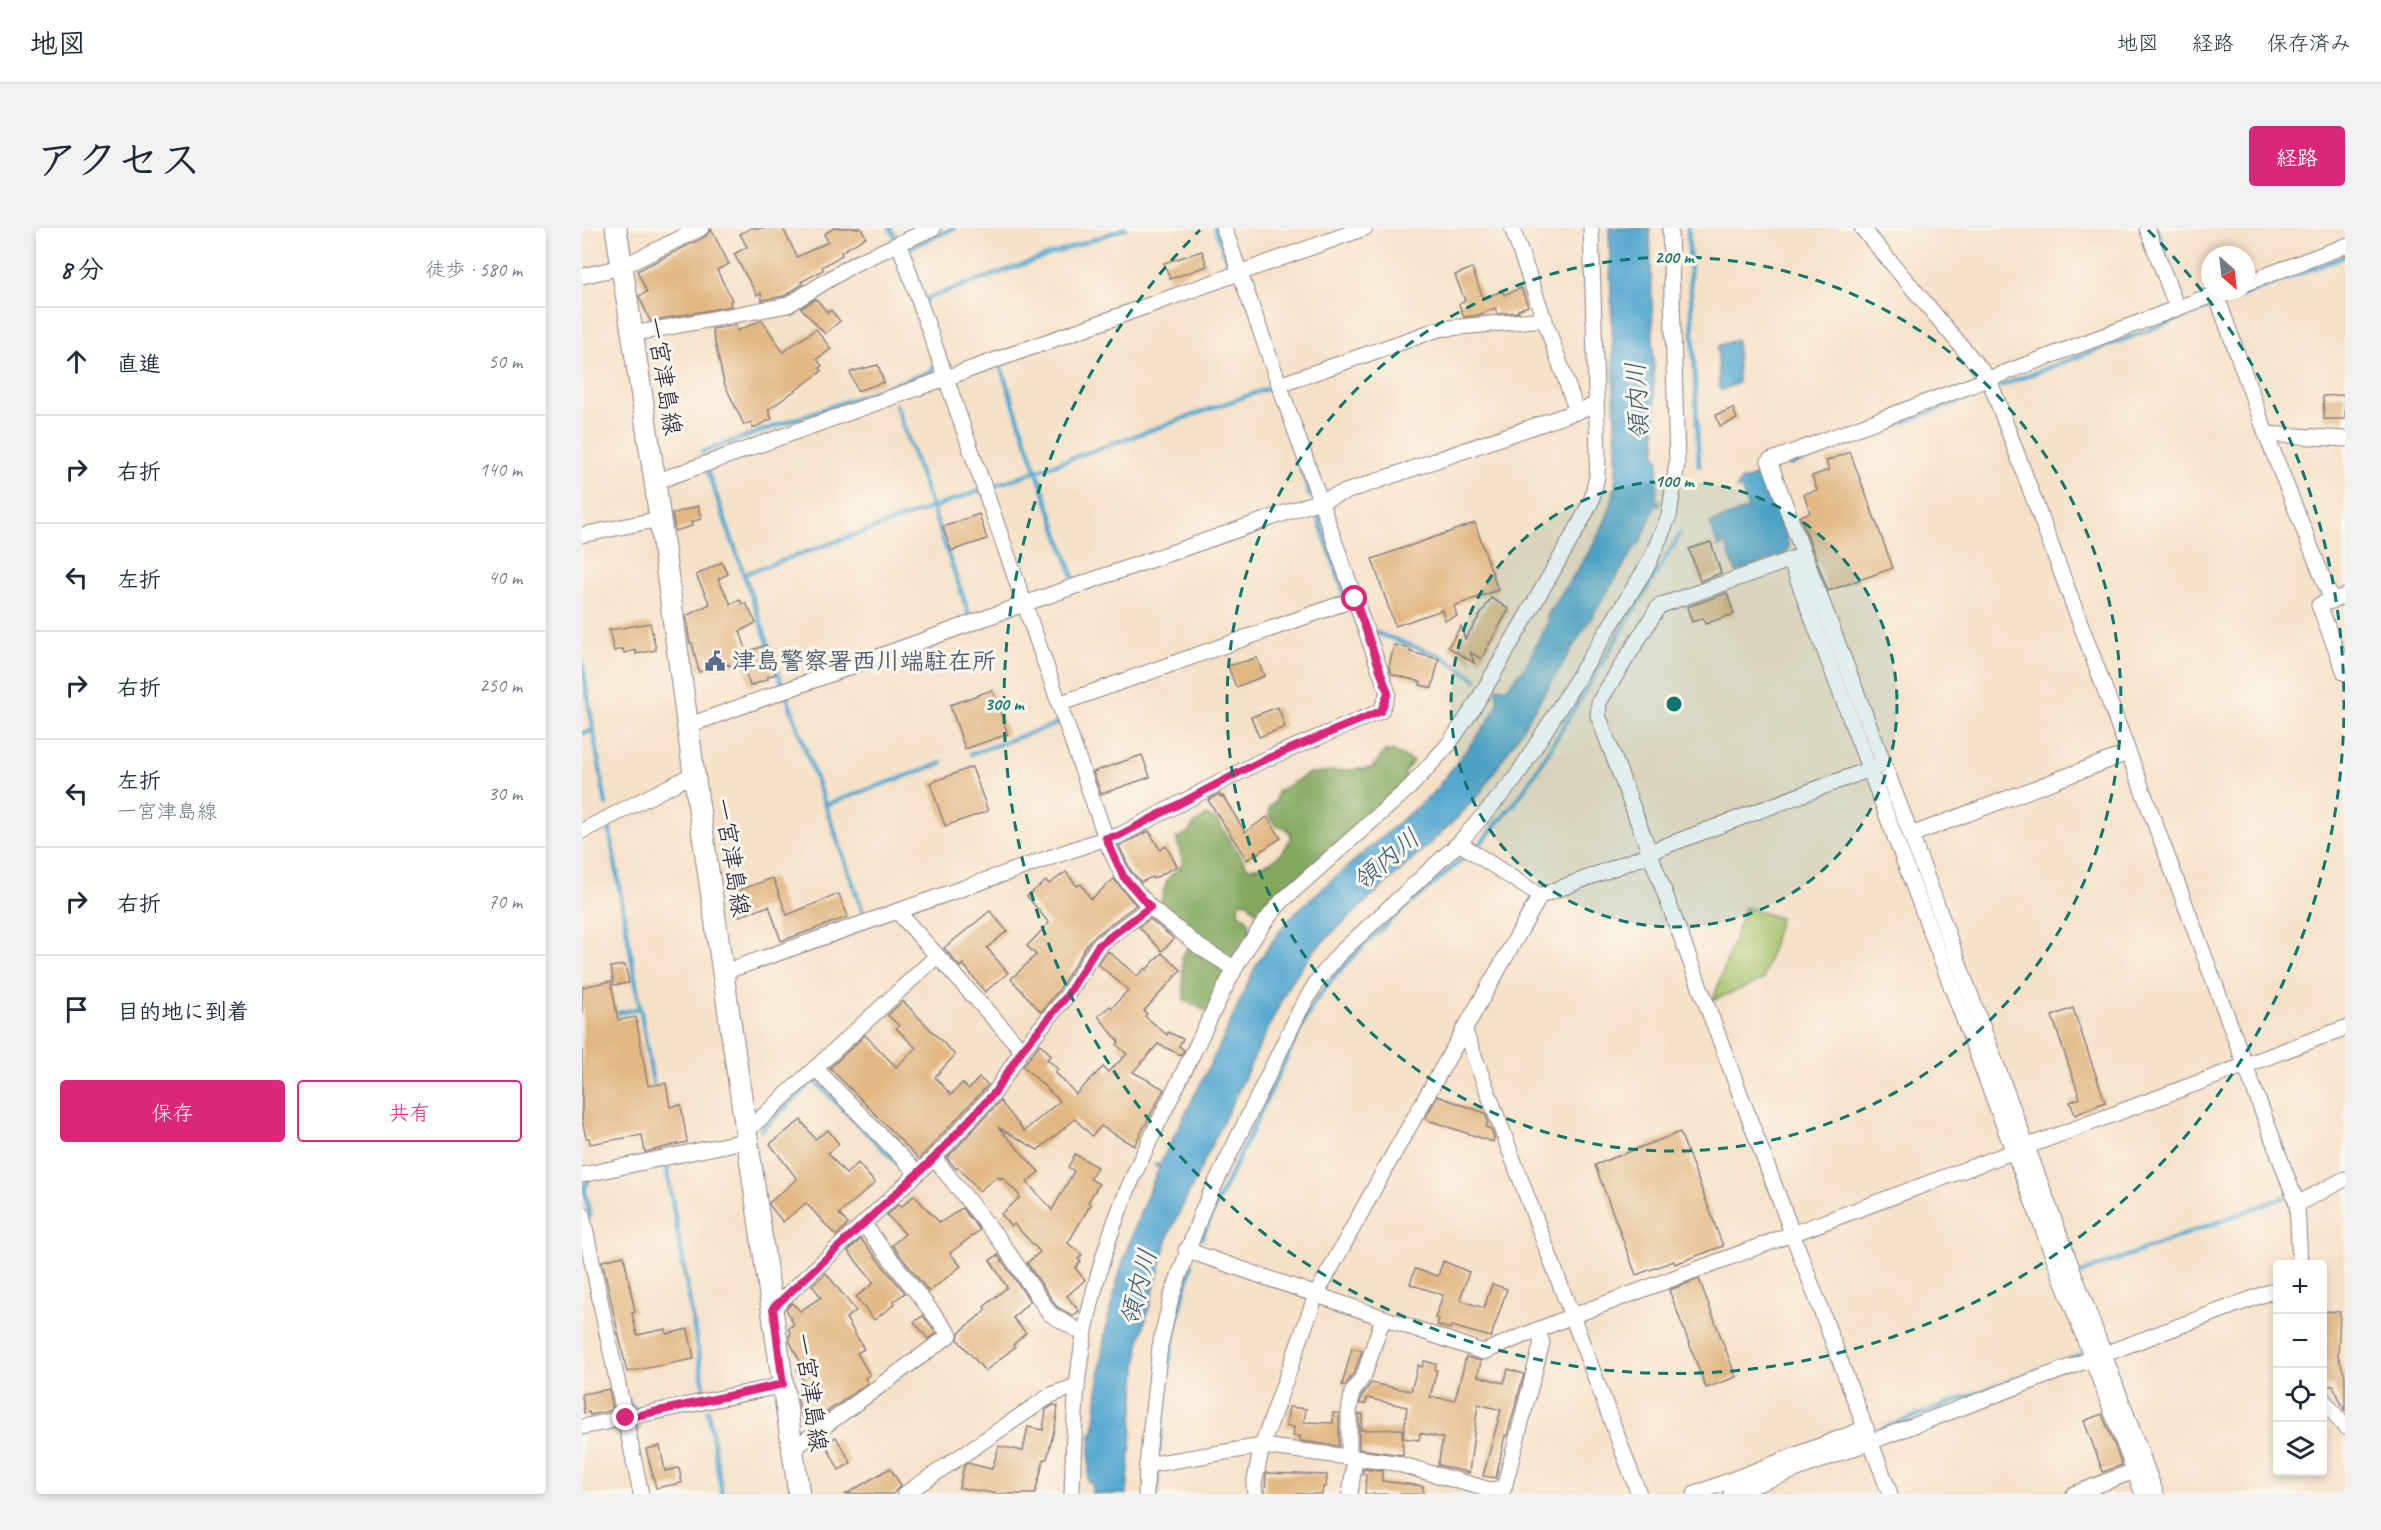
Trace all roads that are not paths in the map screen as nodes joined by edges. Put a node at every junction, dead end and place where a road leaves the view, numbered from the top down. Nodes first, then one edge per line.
1 (616, 228) edge
2 (701, 228) edge
3 (933, 228) edge
4 (1224, 228) edge
5 (1365, 228) edge
6 (1512, 228) edge
7 (1591, 228) edge
8 (1670, 228) edge
9 (1862, 228) edge
10 (2147, 228) edge
11 (899, 243) junction
12 (2345, 246) edge
13 (622, 267) junction
14 (1239, 273) junction
15 (582, 276) edge
16 (2255, 280) edge
17 (2201, 299) edge
18 (2223, 300) edge
19 (2177, 308) junction
20 (1545, 319) junction
21 (632, 334) junction
22 (945, 378) junction
23 (1989, 379) junction
24 (1279, 385) junction
25 (1595, 405) junction
26 (1577, 412) junction
27 (2266, 434) junction
28 (2345, 438) edge
29 (655, 482) junction
30 (1320, 501) junction
31 (660, 519) junction
32 (582, 535) edge
33 (1797, 557) junction
34 (2339, 598) edge
35 (1355, 599) junction
36 (1024, 604) junction
37 (2345, 673) edge
38 (1059, 704) junction
39 (687, 726) junction
40 (2128, 753) junction
41 (1877, 767) junction
42 (694, 774) junction
43 (582, 831) edge
44 (1911, 835) junction
45 (1106, 838) junction
46 (1459, 843) junction
47 (1649, 853) junction
48 (1540, 896) junction
49 (1150, 907) junction
50 (897, 911) junction
51 (937, 957) junction
52 (1234, 968) junction
53 (724, 972) junction
54 (2345, 1028) edge
55 (1464, 1029) junction
56 (1022, 1050) junction
57 (2245, 1065) junction
58 (815, 1068) junction
59 (748, 1135) junction
60 (2020, 1149) junction
61 (934, 1158) junction
62 (917, 1173) junction
63 (582, 1175) edge
64 (2345, 1179) edge
65 (2297, 1204) junction
66 (582, 1214) edge
67 (864, 1225) junction
68 (1792, 1235) junction
69 (1186, 1250) junction
70 (2300, 1260) edge
71 (2273, 1291) edge
72 (1316, 1295) junction
73 (773, 1308) junction
74 (1572, 1316) junction
75 (1383, 1318) junction
76 (1537, 1330) junction
77 (1084, 1334) junction
78 (2098, 1357) junction
79 (783, 1384) junction
80 (1076, 1386) junction
81 (2327, 1404) edge
82 (626, 1418) junction
83 (582, 1427) edge
84 (2345, 1427) edge
85 (1869, 1435) junction
86 (1262, 1446) junction
87 (793, 1449) junction
88 (1352, 1458) junction
89 (1147, 1465) junction
90 (2134, 1471) junction
91 (1490, 1492) edge
92 (641, 1494) edge
93 (800, 1494) edge
94 (905, 1494) edge
95 (1072, 1494) edge
96 (1146, 1494) edge
97 (1255, 1494) edge
98 (1350, 1494) edge
99 (1639, 1494) edge
100 (1695, 1494) edge
101 (1731, 1494) edge
102 (1890, 1494) edge
103 (2074, 1494) edge
104 (2143, 1494) edge
105 (2156, 1494) edge

1 - 13 main road, 一宮津島線
2 - 13 street
3 - 11 street
4 - 14 street
5 - 14 street
6 - 20 street
7 - 25 street
8 - 46 street
9 - 23 street
10 - 19 street
11 - 21 street
11 - 22 street
12 - 16 street
13 - 15 street
13 - 21 main road, 一宮津島線
14 - 22 street
14 - 24 street
17 - 19 street
18 - 27 street
19 - 23 street
20 - 24 street
20 - 26 street
21 - 29 main road, 一宮津島線
22 - 29 street
22 - 36 street
23 - 33 street
23 - 40 street
24 - 30 street
25 - 26 street
25 - 52 street
26 - 30 street
27 - 28 street
27 - 34 street
29 - 31 main road, 一宮津島線
30 - 35 street
30 - 36 street
31 - 32 street
31 - 39 main road, 一宮津島線
33 - 41 street
33 - 47 street
34 - 37 street
35 - 38 street
35 - 45 street
36 - 38 street
36 - 39 street
38 - 45 street
39 - 42 main road, 一宮津島線
40 - 44 street
40 - 57 street
41 - 44 street
41 - 47 street
41 - 60 street
42 - 43 street
42 - 53 main road, 一宮津島線
44 - 60 street
45 - 49 street
45 - 50 street
46 - 48 street
46 - 69 street
47 - 48 street
47 - 68 street
48 - 55 street
49 - 52 street
49 - 56 street
50 - 51 street
50 - 53 street
51 - 56 street
51 - 58 street
52 - 77 street
53 - 59 main road, 一宮津島線
54 - 57 street
55 - 72 street
55 - 74 street
56 - 61 street
57 - 60 street
57 - 65 street
58 - 59 street
58 - 62 street
59 - 63 street
59 - 73 main road, 一宮津島線
60 - 68 street
60 - 78 street
61 - 62 street
61 - 77 street
62 - 67 street
64 - 65 street
65 - 70 street
66 - 82 street
67 - 73 street
67 - 87 street
68 - 74 street
68 - 85 street
69 - 72 street
69 - 89 street
71 - 78 street
72 - 75 street
72 - 86 street
73 - 79 main road, 一宮津島線
74 - 76 street
74 - 99 street
75 - 76 street
75 - 88 street
76 - 91 street
77 - 80 street
78 - 85 street
78 - 90 street
78 - 105 street
79 - 82 street
79 - 87 main road, 一宮津島線
80 - 94 street
80 - 95 street
81 - 84 street
82 - 83 street
82 - 92 street
85 - 100 street
85 - 101 street
85 - 102 street
86 - 88 street
86 - 89 street
86 - 97 street
87 - 93 main road, 一宮津島線
88 - 91 street
88 - 98 street
89 - 96 street
90 - 103 street
90 - 104 street

